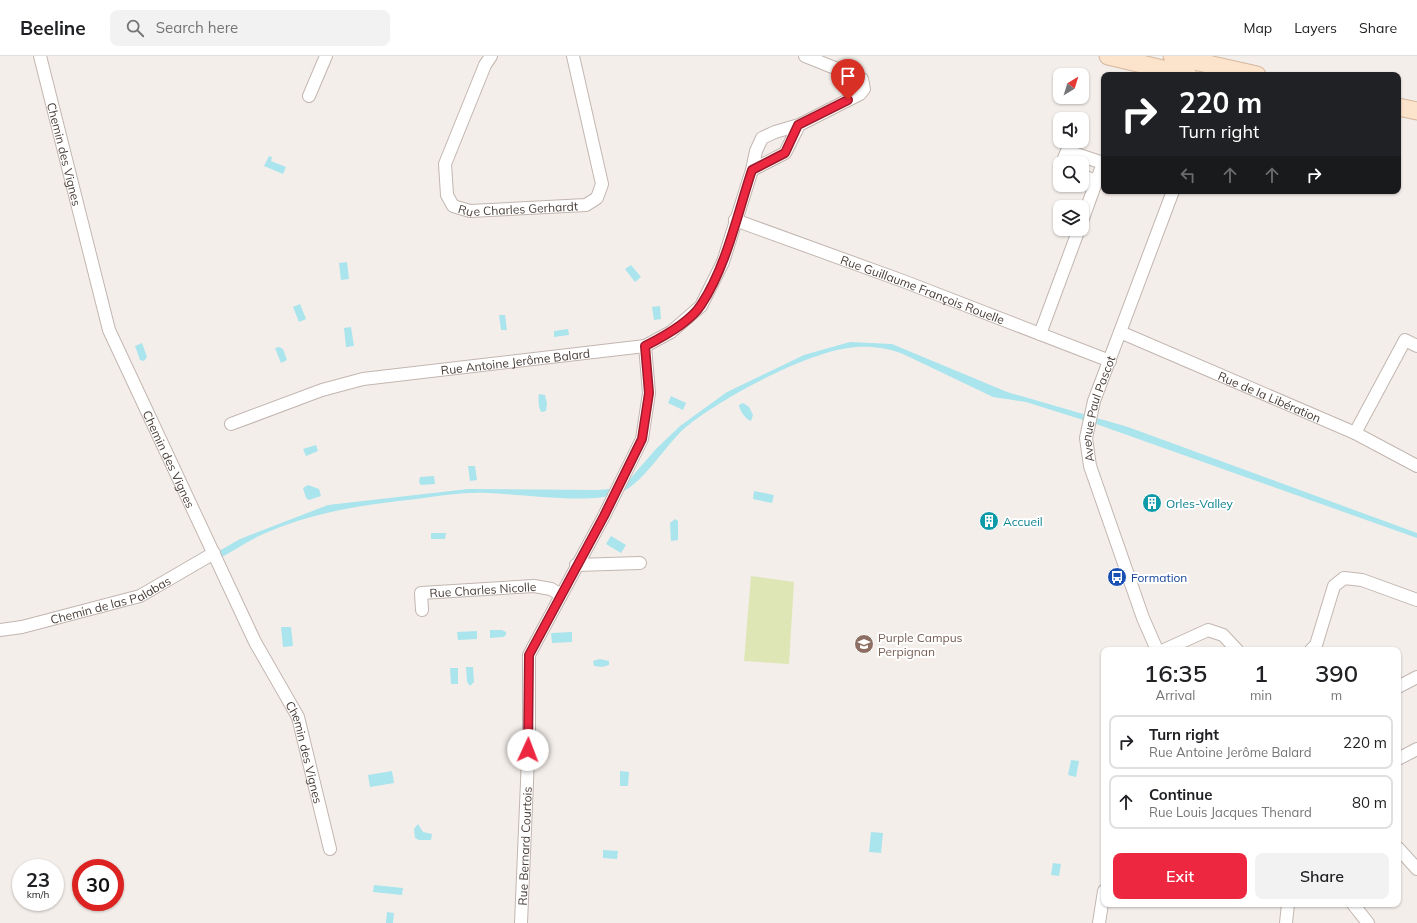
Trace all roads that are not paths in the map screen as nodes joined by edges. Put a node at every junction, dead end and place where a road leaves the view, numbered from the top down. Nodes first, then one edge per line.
1 (40, 56) edge
2 (326, 56) edge
3 (490, 56) edge
4 (572, 56) edge
5 (805, 56) edge
6 (1108, 56) edge
7 (1172, 56) edge
8 (1220, 71) edge
9 (1175, 72) edge
10 (309, 96) dead end
11 (1401, 108) edge
12 (1417, 111) edge
13 (1401, 116) edge
14 (1417, 118) edge
15 (798, 125) junction
16 (1064, 156) edge
17 (1081, 156) edge
18 (1089, 158) edge
19 (1101, 162) edge
20 (1101, 169) edge
21 (752, 170) junction
22 (1089, 178) edge
23 (1097, 181) junction
24 (1172, 194) edge
25 (1089, 202) edge
26 (735, 220) junction
27 (1076, 236) edge
28 (1120, 332) junction
29 (1040, 334) junction
30 (645, 346) junction
31 (1417, 346) edge
32 (1110, 361) junction
33 (231, 424) dead end
34 (1355, 434) junction
35 (1417, 466) edge
36 (214, 553) junction
37 (640, 563) dead end
38 (576, 565) junction
39 (561, 595) junction
40 (1417, 600) edge
41 (422, 610) dead end
42 (0, 630) edge
43 (1156, 647) edge
44 (1171, 647) edge
45 (1234, 647) edge
46 (1314, 647) edge
47 (1417, 677) edge
48 (1401, 685) edge
49 (1417, 749) edge
50 (1401, 757) edge
51 (330, 849) dead end
52 (1401, 851) edge
53 (1417, 868) edge
54 (1102, 907) edge
55 (1288, 907) edge
56 (1355, 907) edge
57 (521, 923) edge
58 (1099, 923) edge
59 (1286, 923) edge
60 (1368, 923) edge

1 - 36 street, Chemin des Vignes
2 - 10 street
3 - 4 street, Rue Charles Gerhardt
5 - 15 street
6 - 9 main road
7 - 8 main road
11 - 12 main road
13 - 14 main road
15 - 21 street
15 - 21 street, Rue Antoine Jerôme Balard
16 - 17 street
18 - 19 street
20 - 23 street
21 - 26 street, Rue Antoine Jerôme Balard
22 - 23 street
23 - 25 street
24 - 28 street, Avenue Paul Pascot
26 - 29 street, Rue Guillaume François Rouelle
26 - 30 street, Rue Antoine Jerôme Balard
27 - 29 street
28 - 32 street, Avenue Paul Pascot
28 - 34 street, Rue de la Libération
29 - 32 street, Rue Guillaume François Rouelle
30 - 33 street, Rue Antoine Jerôme Balard
30 - 38 street, Rue Bernard Courtois
31 - 34 street
32 - 43 street, Avenue Paul Pascot
34 - 35 street, Rue de la Libération
36 - 42 street, Chemin de las Palabas
36 - 51 street, Chemin des Vignes
37 - 38 street
38 - 39 street, Rue Bernard Courtois
39 - 41 street, Rue Charles Nicolle
39 - 57 street, Rue Bernard Courtois
40 - 46 street
44 - 45 street
47 - 48 street
49 - 50 street
52 - 53 street
54 - 58 street
55 - 59 street
56 - 60 street

